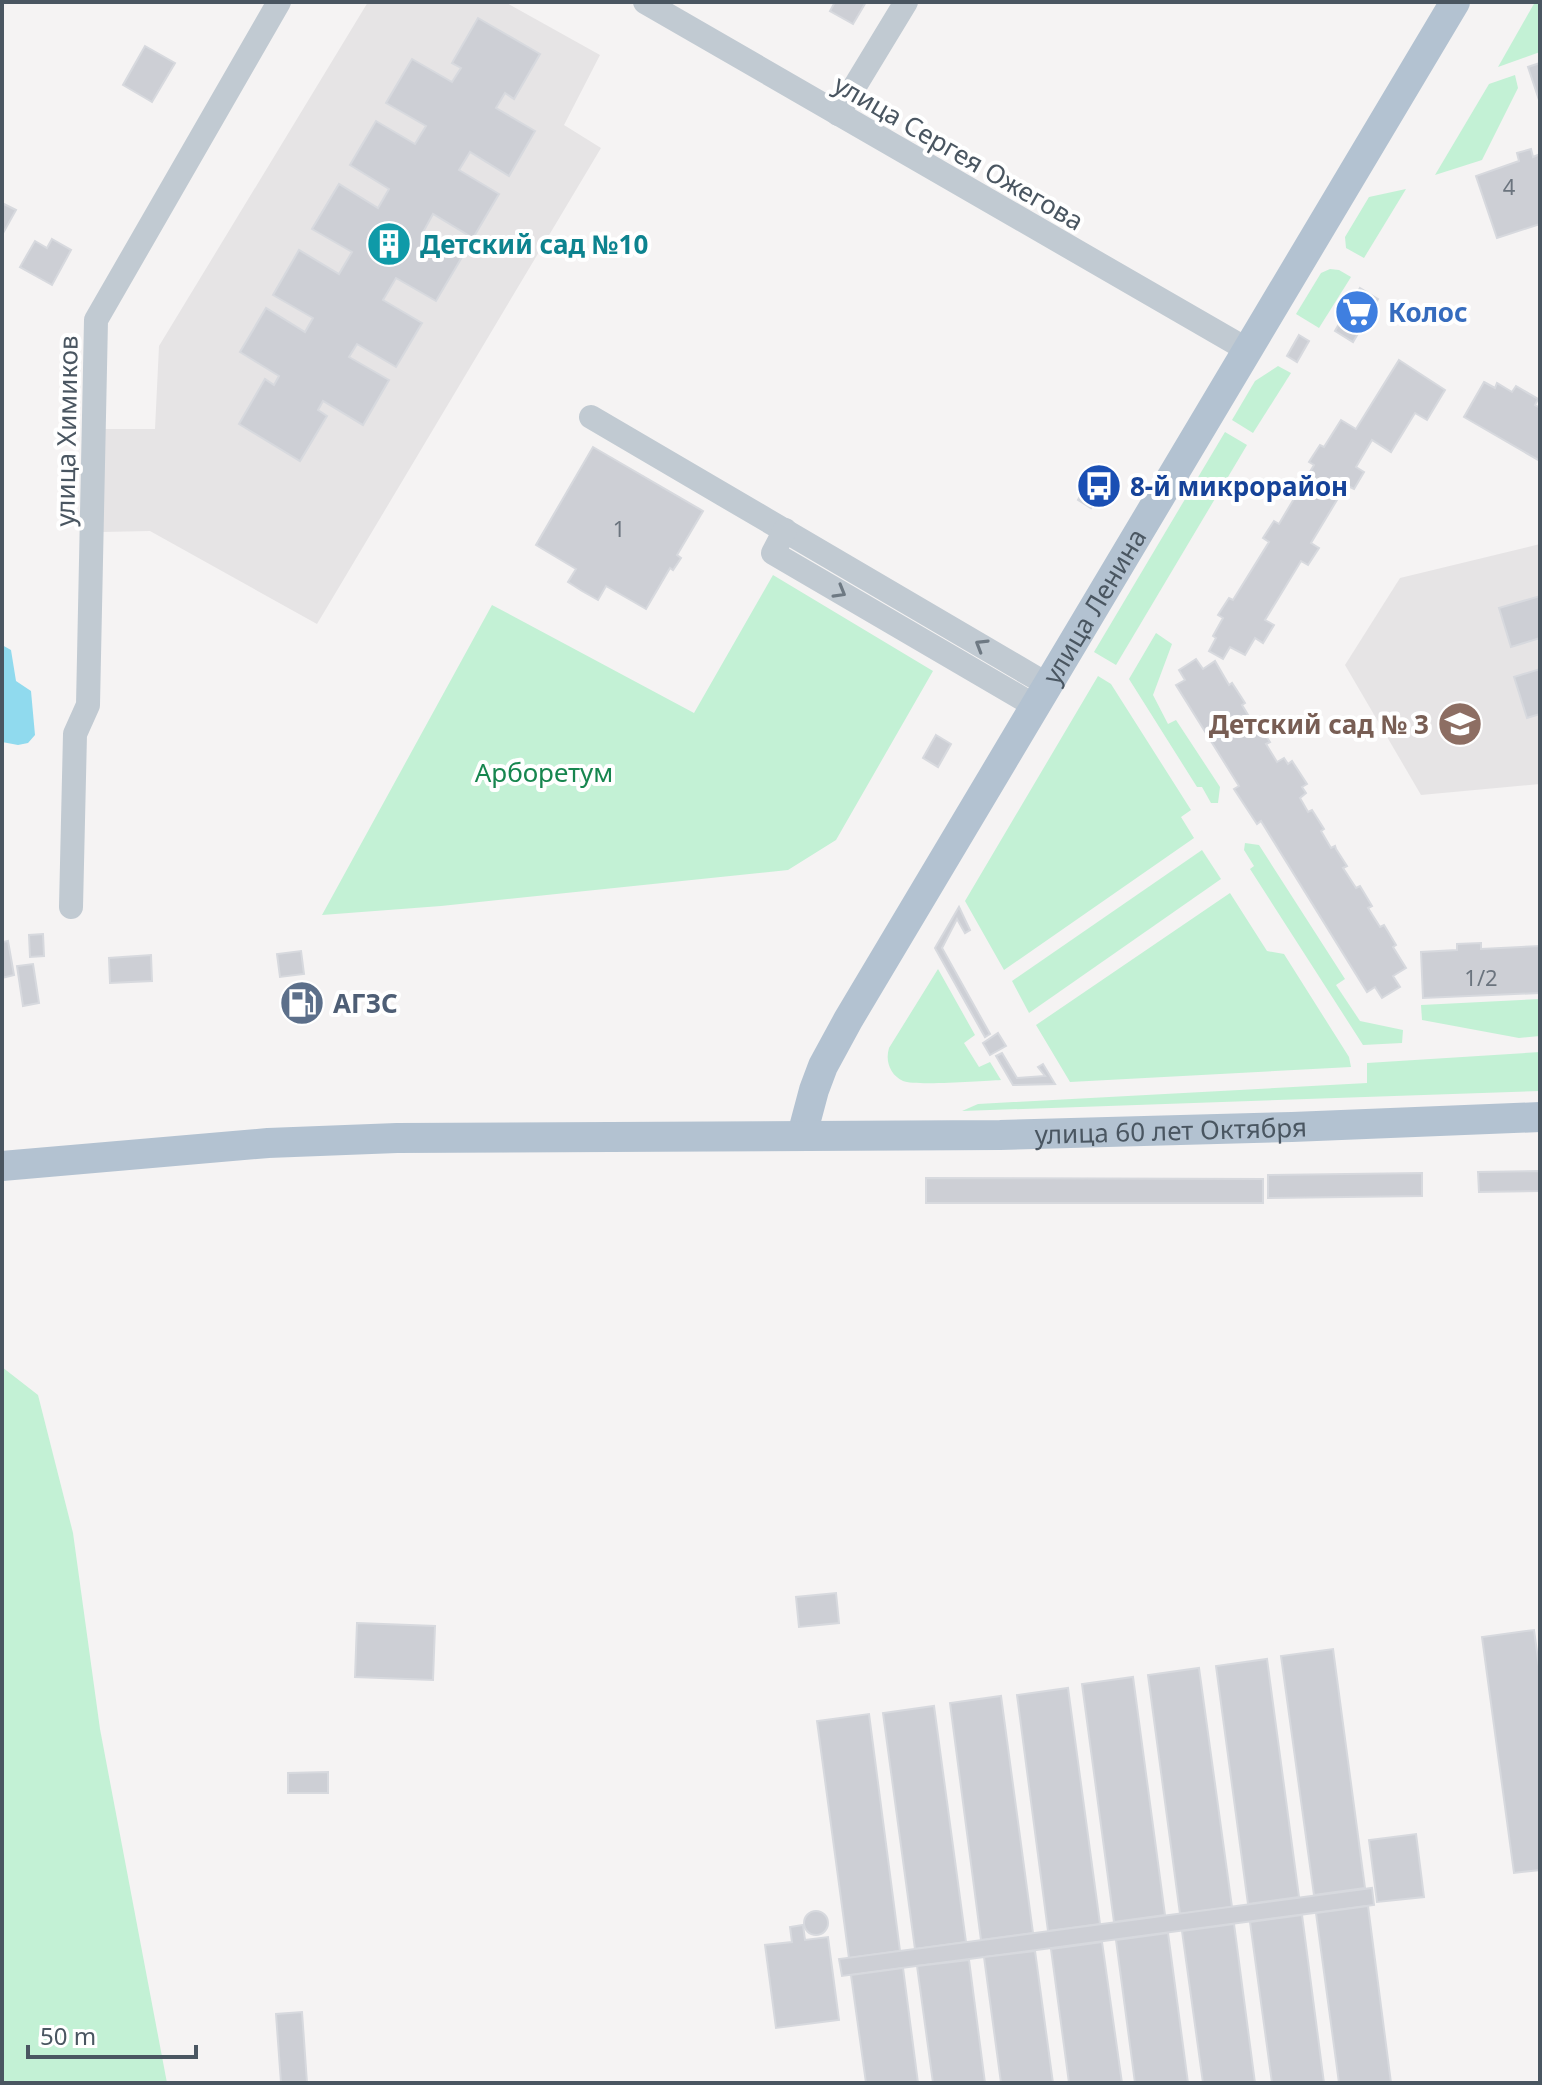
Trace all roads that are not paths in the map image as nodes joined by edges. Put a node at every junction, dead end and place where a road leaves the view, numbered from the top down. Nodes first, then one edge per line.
1 (279, 2) edge
2 (645, 2) edge
3 (906, 2) edge
4 (1455, 2) edge
5 (838, 114) junction
6 (1246, 349) junction
7 (591, 417) dead end
8 (1042, 696) junction
9 (71, 907) dead end
10 (1540, 1117) edge
11 (802, 1135) junction
12 (2, 1166) edge

1 - 9 street, улица Химиков
2 - 5 street, улица Сергея Ожегова
3 - 5 street
4 - 6 main road, улица Ленина
5 - 6 street, улица Сергея Ожегова
6 - 8 main road, улица Ленина
7 - 8 street
8 - 11 main road, улица Ленина
10 - 11 main road, улица 60 лет Октября
11 - 12 main road, улица 60 лет Октября

